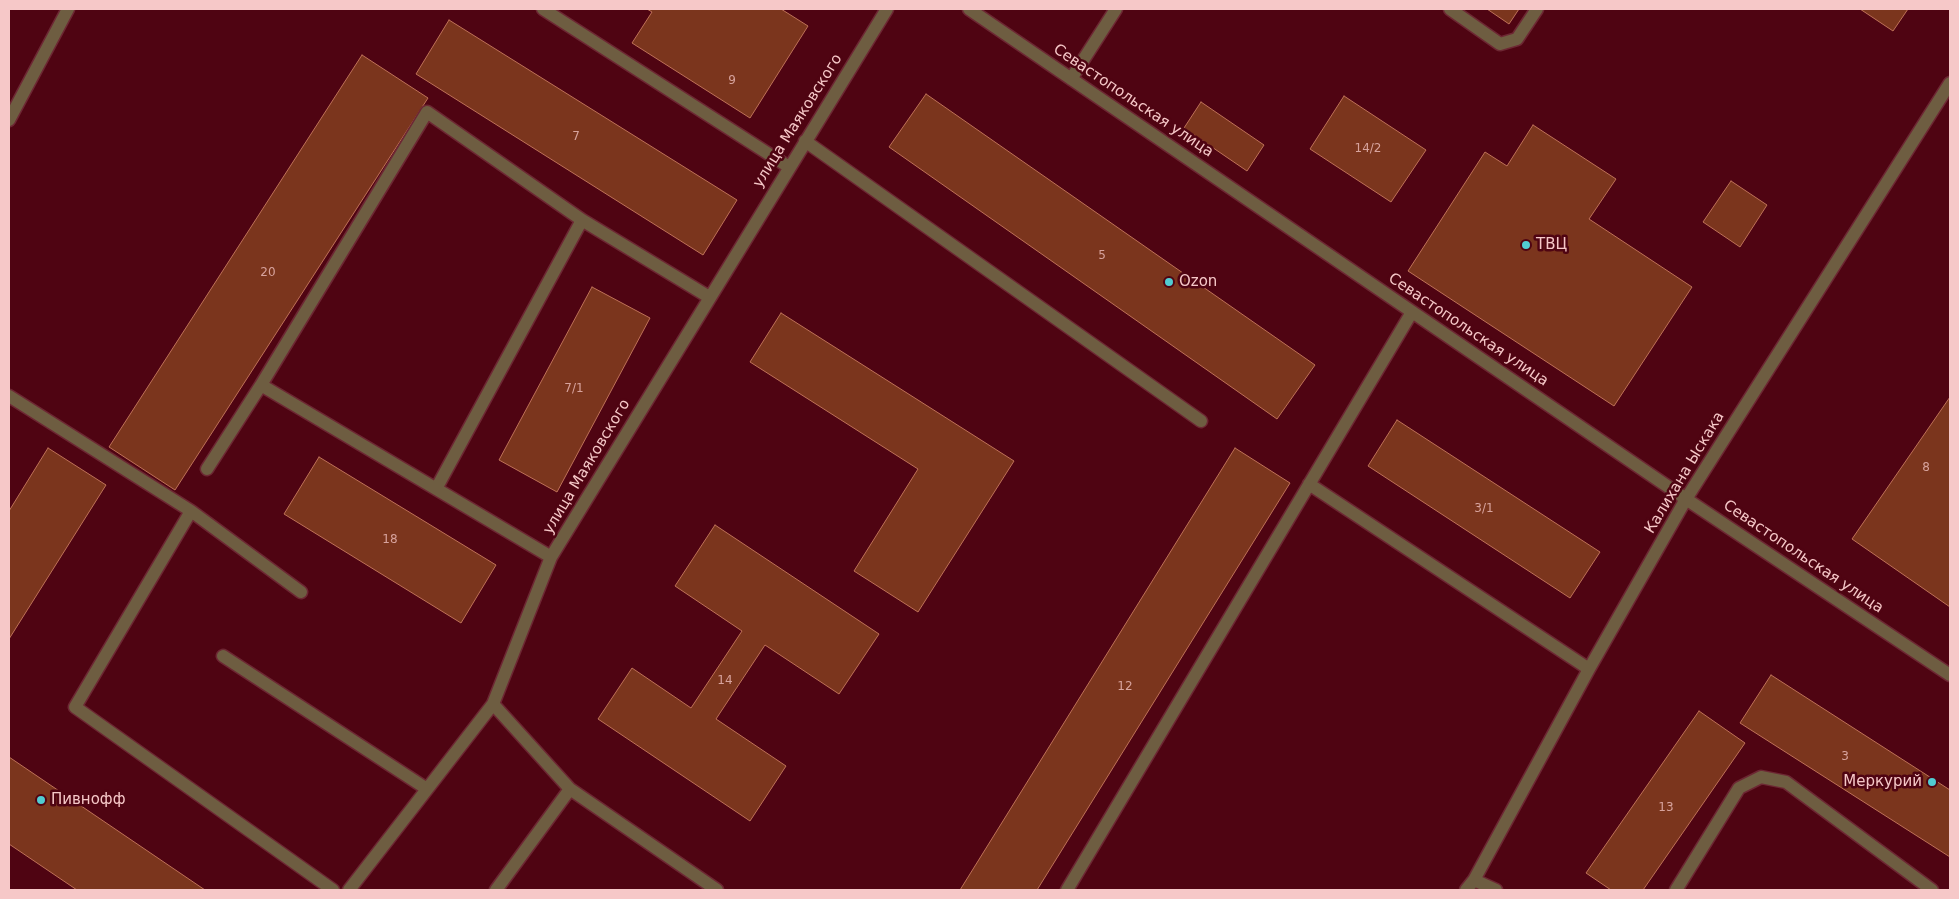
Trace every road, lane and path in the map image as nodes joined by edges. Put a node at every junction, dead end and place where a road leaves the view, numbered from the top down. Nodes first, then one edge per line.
1 (68, 9) edge
2 (543, 9) edge
3 (886, 9) edge
4 (969, 9) edge
5 (1116, 9) edge
6 (1450, 9) edge
7 (1537, 9) edge
8 (1071, 78) junction
9 (1950, 83) edge
10 (10, 112) edge
11 (805, 142) junction
12 (789, 167) junction
13 (582, 220) junction
14 (709, 297) junction
15 (1412, 312) junction
16 (261, 385) junction
17 (9, 396) edge
18 (1201, 421) dead end
19 (207, 468) dead end
20 (1309, 484) junction
21 (436, 489) junction
22 (1686, 499) junction
23 (191, 511) junction
24 (551, 557) junction
25 (301, 592) dead end
26 (224, 656) dead end
27 (1589, 669) junction
28 (1950, 675) edge
29 (493, 704) junction
30 (427, 789) junction
31 (570, 789) junction
32 (1474, 880) junction
33 (333, 890) edge
34 (349, 890) edge
35 (496, 890) edge
36 (717, 890) edge
37 (1068, 890) edge
38 (1466, 890) edge
39 (1496, 890) edge
40 (1676, 890) edge
41 (1932, 890) edge

1 - 10 street
2 - 12 street
3 - 11 street, улица Маяковского
4 - 8 street, Севастопольская улица
5 - 8 street
6 - 7 street
8 - 15 street, Севастопольская улица
9 - 22 street, Калихана Ыскака
11 - 12 street, улица Маяковского
11 - 18 street
12 - 14 street, улица Маяковского
13 - 14 street
13 - 16 street
13 - 21 street
14 - 24 street, улица Маяковского
15 - 20 street
15 - 22 street, Севастопольская улица
16 - 19 street
16 - 21 street
17 - 23 street
20 - 27 street
20 - 37 street
21 - 24 street
22 - 27 street, Калихана Ыскака
22 - 28 street, Севастопольская улица
23 - 25 street
23 - 33 street
24 - 29 street, улица Маяковского
26 - 30 street
27 - 32 street, Калихана Ыскака
29 - 30 street, улица Маяковского
29 - 31 street
30 - 34 street, улица Маяковского
31 - 35 street
31 - 36 street
32 - 38 street, Калихана Ыскака
32 - 39 street
40 - 41 street

